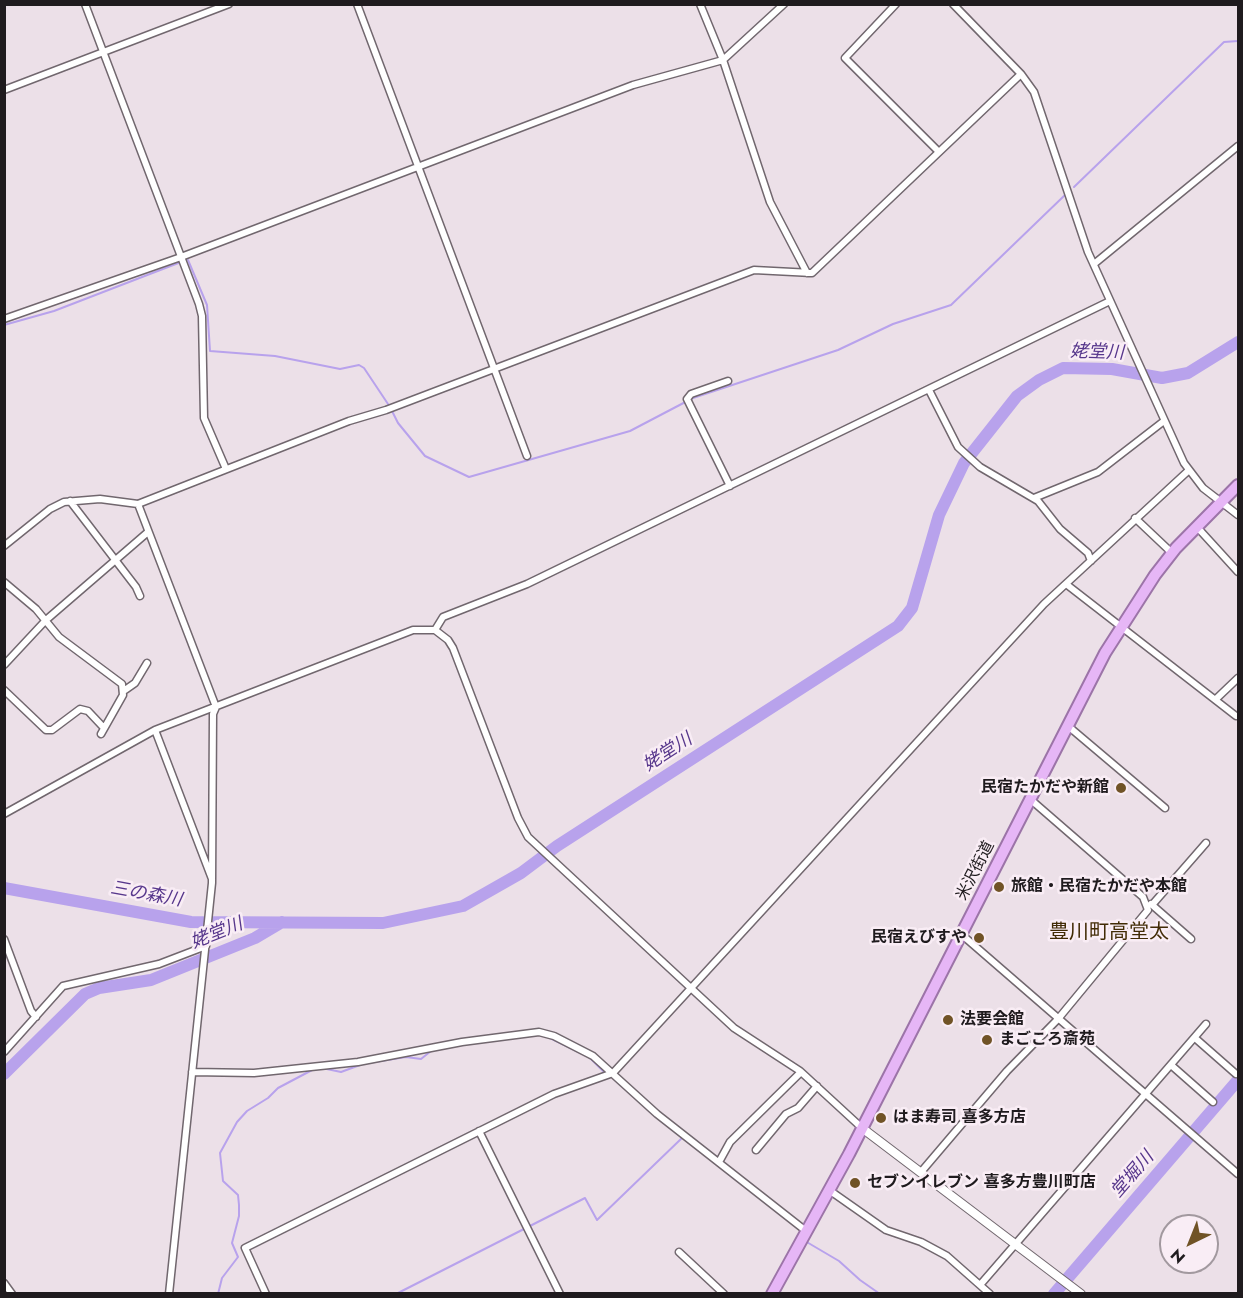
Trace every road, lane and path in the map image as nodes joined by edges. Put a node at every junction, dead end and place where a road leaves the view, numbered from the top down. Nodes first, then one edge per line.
1 (85, 4) edge
2 (229, 4) edge
3 (357, 4) edge
4 (700, 4) edge
5 (784, 4) edge
6 (896, 4) edge
7 (953, 4) edge
8 (103, 52) junction
9 (723, 60) junction
10 (1021, 74) junction
11 (4, 90) edge
12 (1239, 146) edge
13 (939, 153) junction
14 (418, 167) junction
15 (181, 256) junction
16 (1094, 264) junction
17 (807, 273) junction
18 (1110, 301) junction
19 (4, 319) edge
20 (495, 368) junction
21 (728, 381) dead end
22 (929, 390) junction
23 (1164, 421) junction
24 (527, 456) dead end
25 (226, 469) junction
26 (1188, 471) junction
27 (1239, 485) edge
28 (730, 486) junction
29 (1034, 498) junction
30 (70, 501) junction
31 (1221, 503) junction
32 (138, 504) junction
33 (1239, 515) edge
34 (1135, 518) junction
35 (1197, 526) junction
36 (148, 532) junction
37 (4, 546) edge
38 (1172, 553) junction
39 (114, 559) junction
40 (1091, 561) junction
41 (1239, 572) edge
42 (4, 582) edge
43 (1066, 584) junction
44 (140, 596) dead end
45 (46, 620) junction
46 (1120, 627) junction
47 (435, 630) junction
48 (147, 663) dead end
49 (4, 665) edge
50 (1239, 678) edge
51 (4, 690) edge
52 (125, 690) junction
53 (1216, 699) junction
54 (216, 707) junction
55 (1236, 716) dead end
56 (1068, 726) junction
57 (155, 730) junction
58 (1030, 799) junction
59 (1165, 808) dead end
60 (4, 814) edge
61 (1206, 843) dead end
62 (212, 879) junction
63 (1150, 905) junction
64 (961, 934) junction
65 (4, 939) edge
66 (1191, 939) dead end
67 (205, 948) junction
68 (692, 986) junction
69 (36, 1017) junction
70 (1058, 1019) junction
71 (1206, 1024) dead end
72 (1195, 1038) junction
73 (4, 1052) edge
74 (1171, 1065) junction
75 (192, 1072) junction
76 (613, 1072) junction
77 (801, 1072) junction
78 (1236, 1074) dead end
79 (817, 1086) junction
80 (1146, 1094) junction
81 (1213, 1102) dead end
82 (862, 1128) junction
83 (479, 1131) junction
84 (756, 1150) dead end
85 (719, 1162) junction
86 (921, 1172) junction
87 (1239, 1174) edge
88 (829, 1190) junction
89 (806, 1231) junction
90 (1016, 1243) junction
91 (680, 1252) dead end
92 (4, 1283) edge
93 (980, 1285) junction
94 (12, 1293) edge
95 (169, 1293) edge
96 (266, 1293) edge
97 (560, 1293) edge
98 (724, 1293) edge
99 (772, 1293) edge
100 (990, 1293) edge
101 (1081, 1293) edge

1 - 8 street
2 - 8 street
3 - 14 street
4 - 9 street
5 - 9 street
6 - 13 street
7 - 10 street
8 - 11 street
8 - 15 street
9 - 14 street
9 - 17 street
10 - 13 street
10 - 16 street
12 - 16 street
13 - 17 street
14 - 15 street
14 - 20 street
15 - 19 street
15 - 25 street
16 - 18 street
17 - 20 street
18 - 22 street
18 - 23 street
20 - 24 street
20 - 25 street
21 - 28 street
22 - 28 street
22 - 29 street
23 - 26 street
23 - 29 street
25 - 32 street
26 - 31 street
26 - 34 street
27 - 31 highway, 米沢街道
28 - 47 street
29 - 40 street
30 - 32 street
30 - 37 street
30 - 39 street
31 - 33 street
31 - 35 highway, 米沢街道
32 - 36 street
34 - 38 street
34 - 40 street
35 - 38 highway, 米沢街道
35 - 41 street
36 - 39 street
36 - 54 street
38 - 46 highway, 米沢街道
39 - 44 street
39 - 45 street
40 - 43 street
42 - 45 street
43 - 46 street
43 - 68 street
45 - 49 street
45 - 52 street
46 - 53 street
46 - 56 highway, 米沢街道
47 - 54 street
47 - 68 street
48 - 52 street
50 - 53 street
51 - 52 street
53 - 55 street
54 - 57 street
54 - 62 street
56 - 58 highway, 米沢街道
56 - 59 street
57 - 60 street
57 - 62 street
58 - 63 street
58 - 64 highway, 米沢街道
61 - 63 street
62 - 67 street
63 - 66 street
63 - 70 street
64 - 70 street
64 - 82 highway, 米沢街道
65 - 69 street
67 - 69 street
67 - 75 street
68 - 76 street
68 - 77 street
69 - 73 street
70 - 80 street
70 - 86 street
71 - 72 street
72 - 74 street
72 - 78 street
74 - 80 street
74 - 81 street
75 - 76 street
75 - 95 street
76 - 83 street
76 - 85 street
77 - 79 street
77 - 85 street
79 - 82 street
79 - 84 street
80 - 87 street
80 - 90 street
82 - 86 street
82 - 88 highway, 米沢街道
83 - 96 street
83 - 97 street
85 - 89 street
86 - 90 street
88 - 89 highway, 米沢街道
88 - 93 street
89 - 99 highway, 米沢街道
90 - 93 street
90 - 101 street
91 - 98 street
92 - 94 street
93 - 100 street

